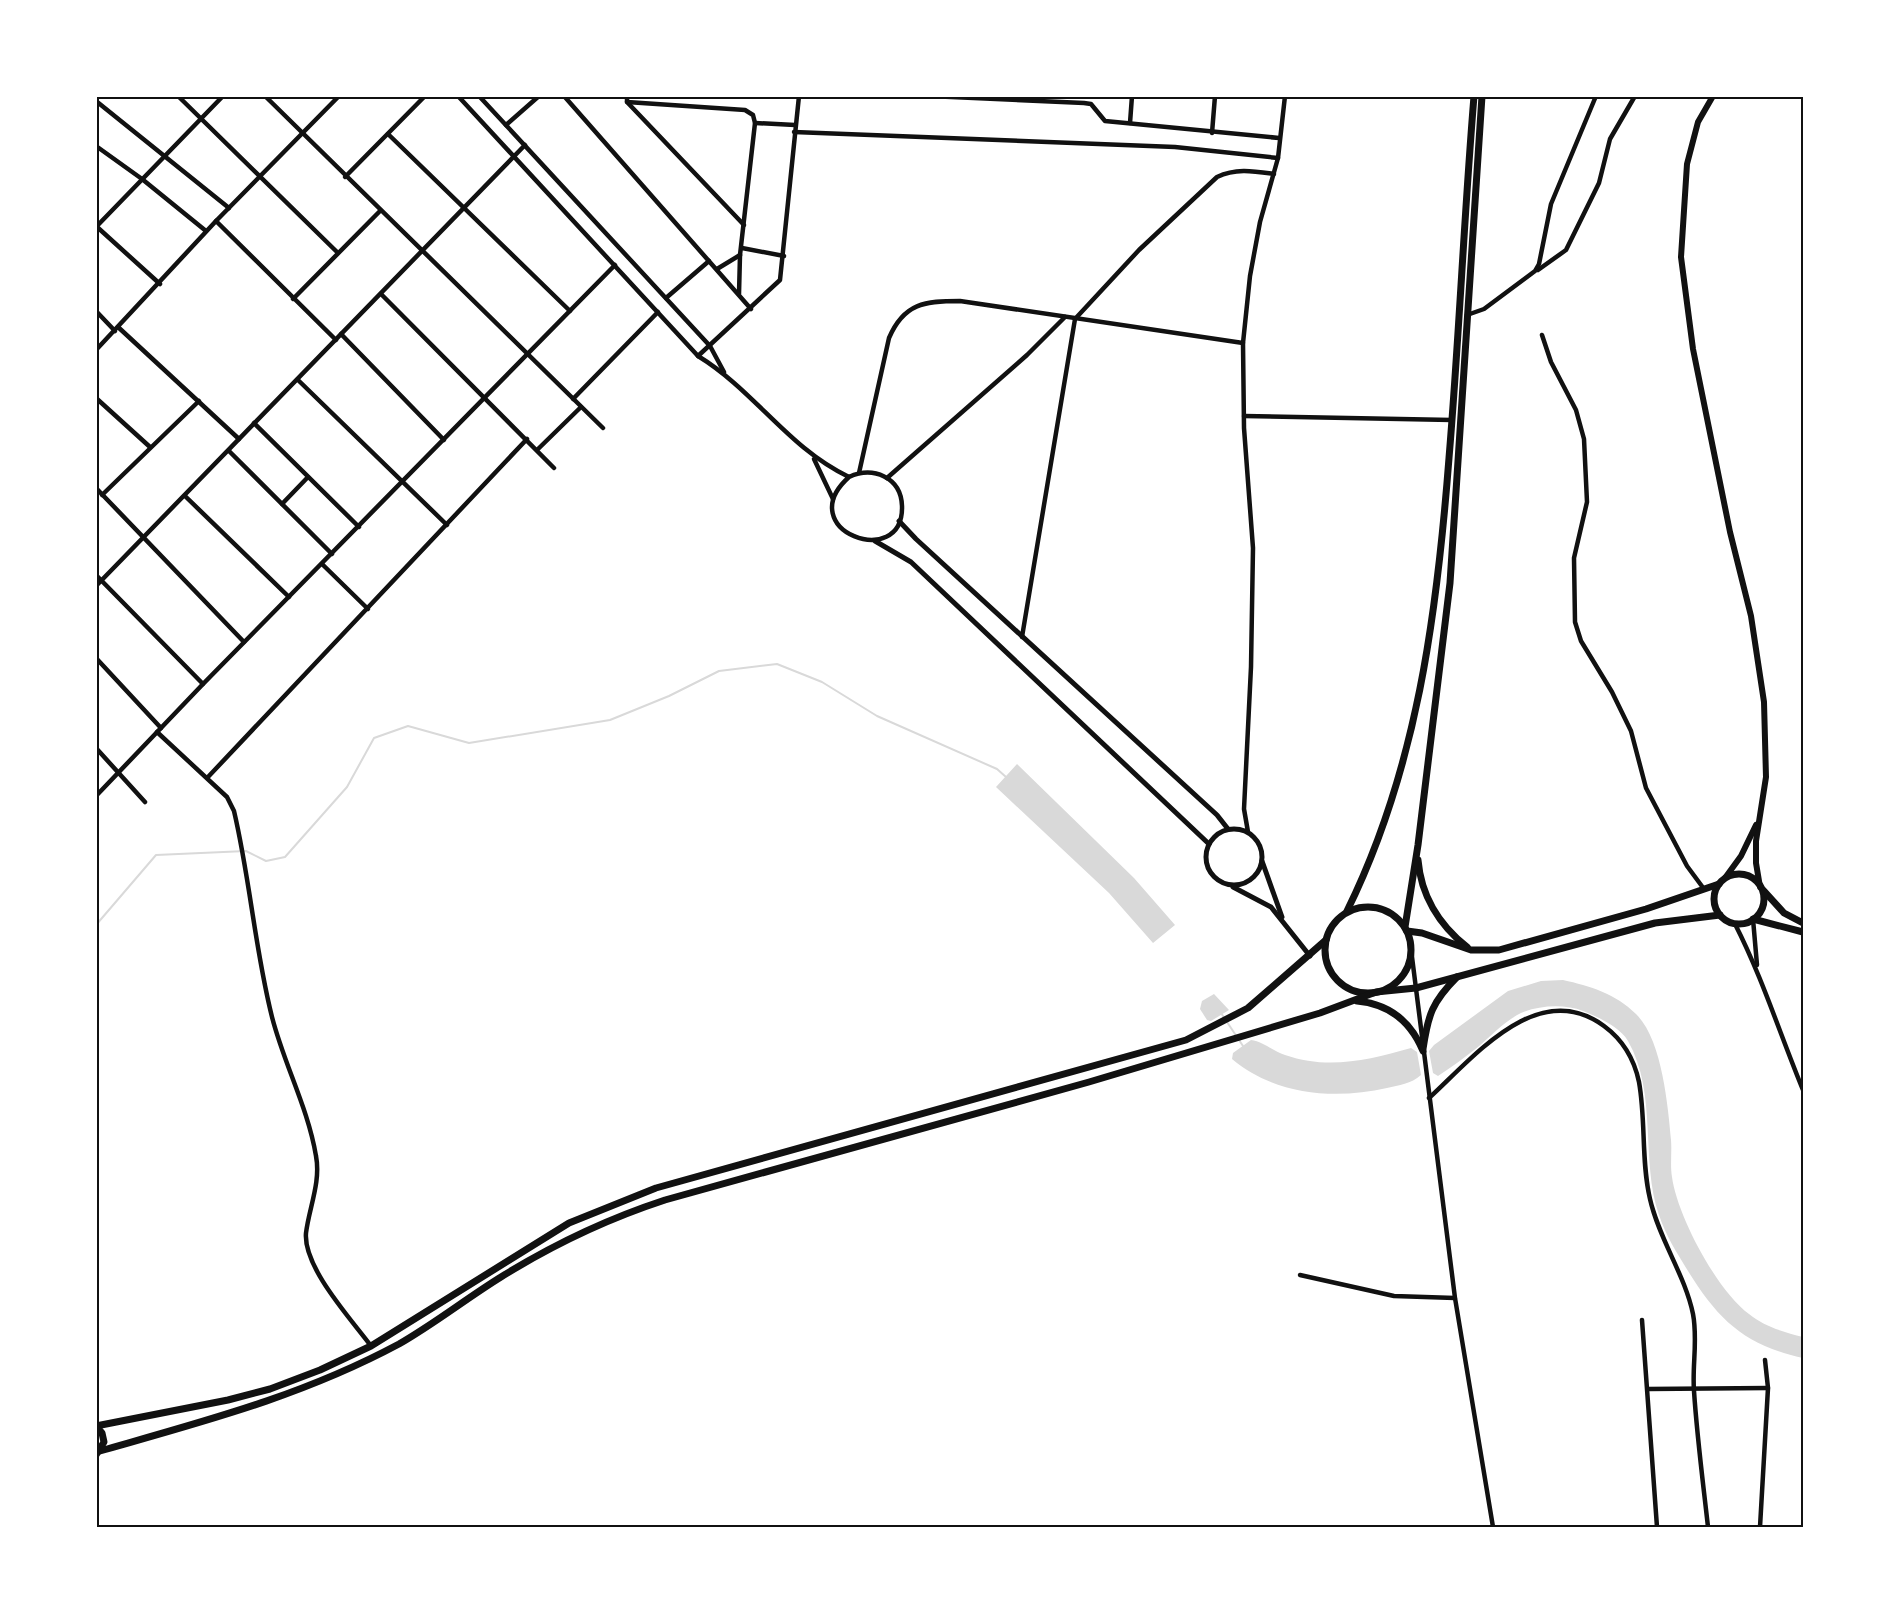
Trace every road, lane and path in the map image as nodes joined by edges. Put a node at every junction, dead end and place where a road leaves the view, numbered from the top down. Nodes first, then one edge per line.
1 (178, 96) edge
2 (223, 96) edge
3 (265, 96) edge
4 (339, 96) edge
5 (425, 96) edge
6 (458, 96) edge
7 (479, 96) edge
8 (540, 96) edge
9 (564, 96) edge
10 (798, 96) edge
11 (929, 96) edge
12 (1132, 96) edge
13 (1215, 96) edge
14 (1286, 96) edge
15 (1474, 96) edge
16 (1482, 96) edge
17 (1596, 96) edge
18 (1635, 96) edge
19 (1713, 96) edge
20 (954, 97) edge
21 (627, 99) edge
22 (96, 101) edge
23 (201, 119) junction
24 (755, 123) junction
25 (1130, 123) junction
26 (795, 124) junction
27 (506, 125) junction
28 (794, 132) junction
29 (302, 133) junction
30 (1212, 133) junction
31 (388, 134) junction
32 (1280, 138) junction
33 (525, 145) junction
34 (96, 146) edge
35 (165, 155) junction
36 (515, 156) junction
37 (1278, 158) junction
38 (1274, 174) junction
39 (261, 176) junction
40 (345, 177) junction
41 (142, 179) junction
42 (229, 208) junction
43 (465, 208) junction
44 (380, 210) junction
45 (216, 221) junction
46 (744, 225) junction
47 (96, 226) edge
48 (206, 231) junction
49 (741, 249) junction
50 (424, 251) junction
51 (337, 252) junction
52 (740, 255) junction
53 (784, 256) junction
54 (709, 261) junction
55 (615, 265) junction
56 (717, 270) junction
57 (1535, 271) junction
58 (160, 284) junction
59 (739, 294) junction
60 (382, 296) junction
61 (666, 298) junction
62 (293, 299) junction
63 (751, 309) junction
64 (96, 311) edge
65 (570, 311) junction
66 (658, 312) junction
67 (1467, 315) junction
68 (1065, 317) junction
69 (1075, 319) junction
70 (117, 329) junction
71 (341, 334) junction
72 (1542, 335) dead end
73 (336, 340) junction
74 (1243, 343) junction
75 (710, 346) junction
76 (96, 350) edge
77 (528, 354) junction
78 (698, 356) junction
79 (724, 372) junction
80 (298, 380) junction
81 (96, 398) edge
82 (486, 398) junction
83 (573, 399) junction
84 (199, 401) junction
85 (581, 406) junction
86 (1244, 416) junction
87 (1452, 420) junction
88 (254, 423) junction
89 (603, 428) dead end
90 (239, 439) junction
91 (527, 439) junction
92 (444, 440) junction
93 (150, 447) junction
94 (537, 450) junction
95 (229, 451) junction
96 (814, 459) junction
97 (554, 468) dead end
98 (859, 473) junction
99 (308, 477) junction
100 (849, 477) junction
101 (886, 478) junction
102 (402, 483) junction
103 (96, 488) edge
104 (102, 495) junction
105 (185, 496) junction
106 (834, 500) junction
107 (282, 504) junction
108 (899, 521) junction
109 (447, 525) junction
110 (359, 527) junction
111 (144, 537) junction
112 (874, 541) junction
113 (332, 554) junction
114 (322, 564) junction
115 (96, 575) edge
116 (102, 580) junction
117 (96, 586) edge
118 (289, 597) junction
119 (368, 609) junction
120 (1022, 637) junction
121 (244, 642) junction
122 (96, 658) edge
123 (203, 684) junction
124 (159, 730) junction
125 (96, 748) edge
126 (120, 773) junction
127 (208, 777) junction
128 (96, 796) edge
129 (146, 802) dead end
130 (1759, 819) junction
131 (1228, 829) junction
132 (1248, 832) junction
133 (1209, 844) junction
134 (1418, 845) junction
135 (1262, 861) junction
136 (1722, 881) junction
137 (1229, 885) junction
138 (1761, 888) junction
139 (1704, 889) junction
140 (1347, 911) junction
141 (1720, 915) junction
142 (1282, 918) junction
143 (1754, 919) junction
144 (1803, 923) edge
145 (1735, 924) junction
146 (1406, 929) junction
147 (1803, 932) edge
148 (1326, 940) junction
149 (1411, 949) junction
150 (1471, 950) junction
151 (1310, 956) junction
152 (1757, 968) junction
153 (1459, 975) junction
154 (1416, 988) junction
155 (1376, 992) junction
156 (1354, 1000) junction
157 (1423, 1051) junction
158 (1803, 1090) edge
159 (1429, 1098) junction
160 (1300, 1275) dead end
161 (1455, 1298) junction
162 (1642, 1320) dead end
163 (371, 1346) junction
164 (1765, 1360) dead end
165 (1768, 1388) junction
166 (1648, 1389) junction
167 (1694, 1389) junction
168 (96, 1426) edge
169 (98, 1453) edge
170 (1493, 1527) edge
171 (1657, 1527) edge
172 (1708, 1527) edge
173 (1760, 1527) edge

1 - 23 street
2 - 23 street
3 - 29 street
4 - 29 street
5 - 31 street
6 - 36 street
7 - 27 street
8 - 27 street
9 - 54 street
10 - 26 street
11 - 20 street
12 - 25 street
13 - 30 street
14 - 32 street
15 - 87 highway
16 - 67 highway
17 - 57 street
18 - 57 street
19 - 130 main road
20 - 25 street
21 - 24 street
21 - 46 street
22 - 35 street
23 - 35 street
23 - 39 street
24 - 26 street
24 - 46 street
25 - 30 street
26 - 28 street
27 - 33 street
28 - 37 street
28 - 53 street
29 - 39 street
29 - 40 street
30 - 32 street
31 - 40 street
31 - 43 street
32 - 37 street
33 - 36 street
33 - 61 street
34 - 41 street
35 - 41 street
35 - 42 street
36 - 43 street
36 - 55 street
37 - 38 street
38 - 69 street
38 - 74 street
39 - 42 street
39 - 51 street
40 - 44 street
41 - 47 street
41 - 48 street
42 - 45 street
43 - 50 street
43 - 65 street
44 - 50 street
44 - 51 street
45 - 48 street
45 - 62 street
46 - 49 street
47 - 58 street
48 - 58 street
49 - 52 street
49 - 53 street
50 - 60 street
50 - 77 street
51 - 62 street
52 - 56 street
52 - 59 street
53 - 63 street
54 - 56 street
54 - 61 street
55 - 65 street
55 - 66 street
56 - 59 street
57 - 67 street
58 - 70 street
59 - 63 street
60 - 71 street
60 - 82 street
61 - 75 street
62 - 73 street
63 - 75 street
64 - 70 street
65 - 77 street
66 - 78 street
66 - 83 street
67 - 134 highway
68 - 69 street
68 - 98 street
68 - 101 street
69 - 74 street
69 - 120 street
70 - 76 street
70 - 84 street
71 - 73 street
71 - 92 street
72 - 139 street
73 - 80 street
74 - 86 street
75 - 78 street
75 - 79 street
77 - 82 street
77 - 83 street
78 - 79 street
79 - 96 street
80 - 88 street
80 - 102 street
81 - 93 street
82 - 91 street
82 - 92 street
83 - 85 street
84 - 90 street
84 - 93 street
85 - 89 street
85 - 94 street
86 - 87 street
86 - 132 street
87 - 140 highway
88 - 90 street
88 - 99 street
90 - 95 street
91 - 94 street
91 - 109 street
92 - 102 street
93 - 104 street
94 - 97 street
95 - 105 street
95 - 107 street
96 - 100 street
96 - 106 street
98 - 100 street
98 - 101 street
99 - 107 street
99 - 110 street
100 - 106 street
101 - 108 street
102 - 109 street
102 - 110 street
103 - 104 street
104 - 111 street
105 - 111 street
105 - 118 street
106 - 112 street
107 - 113 street
108 - 112 street
108 - 120 street
109 - 119 street
110 - 113 street
111 - 116 street
111 - 121 street
112 - 133 street
113 - 114 street
114 - 118 street
114 - 119 street
115 - 116 street
116 - 117 street
116 - 123 street
118 - 121 street
119 - 127 street
120 - 131 street
121 - 123 street
122 - 124 street
123 - 124 street
124 - 126 street
124 - 127 street
125 - 126 street
126 - 128 street
126 - 129 street
127 - 163 street
130 - 136 main road
130 - 138 main road
131 - 132 street
131 - 133 street
132 - 135 street
133 - 137 street
134 - 146 highway
134 - 150 highway
135 - 137 street
135 - 142 street
136 - 138 highway
136 - 139 highway
136 - 141 highway
137 - 142 street
138 - 143 highway
138 - 144 highway
139 - 150 highway
140 - 146 highway
140 - 148 highway
141 - 145 highway
141 - 153 highway
142 - 151 street
143 - 145 highway
143 - 147 highway
143 - 152 street
145 - 152 street
146 - 149 highway
146 - 150 highway
148 - 151 highway
148 - 155 highway
149 - 154 street
149 - 155 highway
151 - 163 highway
152 - 158 street
153 - 154 highway
153 - 157 highway
154 - 155 highway
154 - 157 street
155 - 156 highway
156 - 157 highway
156 - 169 highway
157 - 159 street
159 - 161 street
159 - 167 street
160 - 161 street
161 - 170 street
162 - 166 street
163 - 168 highway
164 - 165 street
165 - 167 street
165 - 173 street
166 - 167 street
166 - 171 street
167 - 172 street
168 - 169 highway

